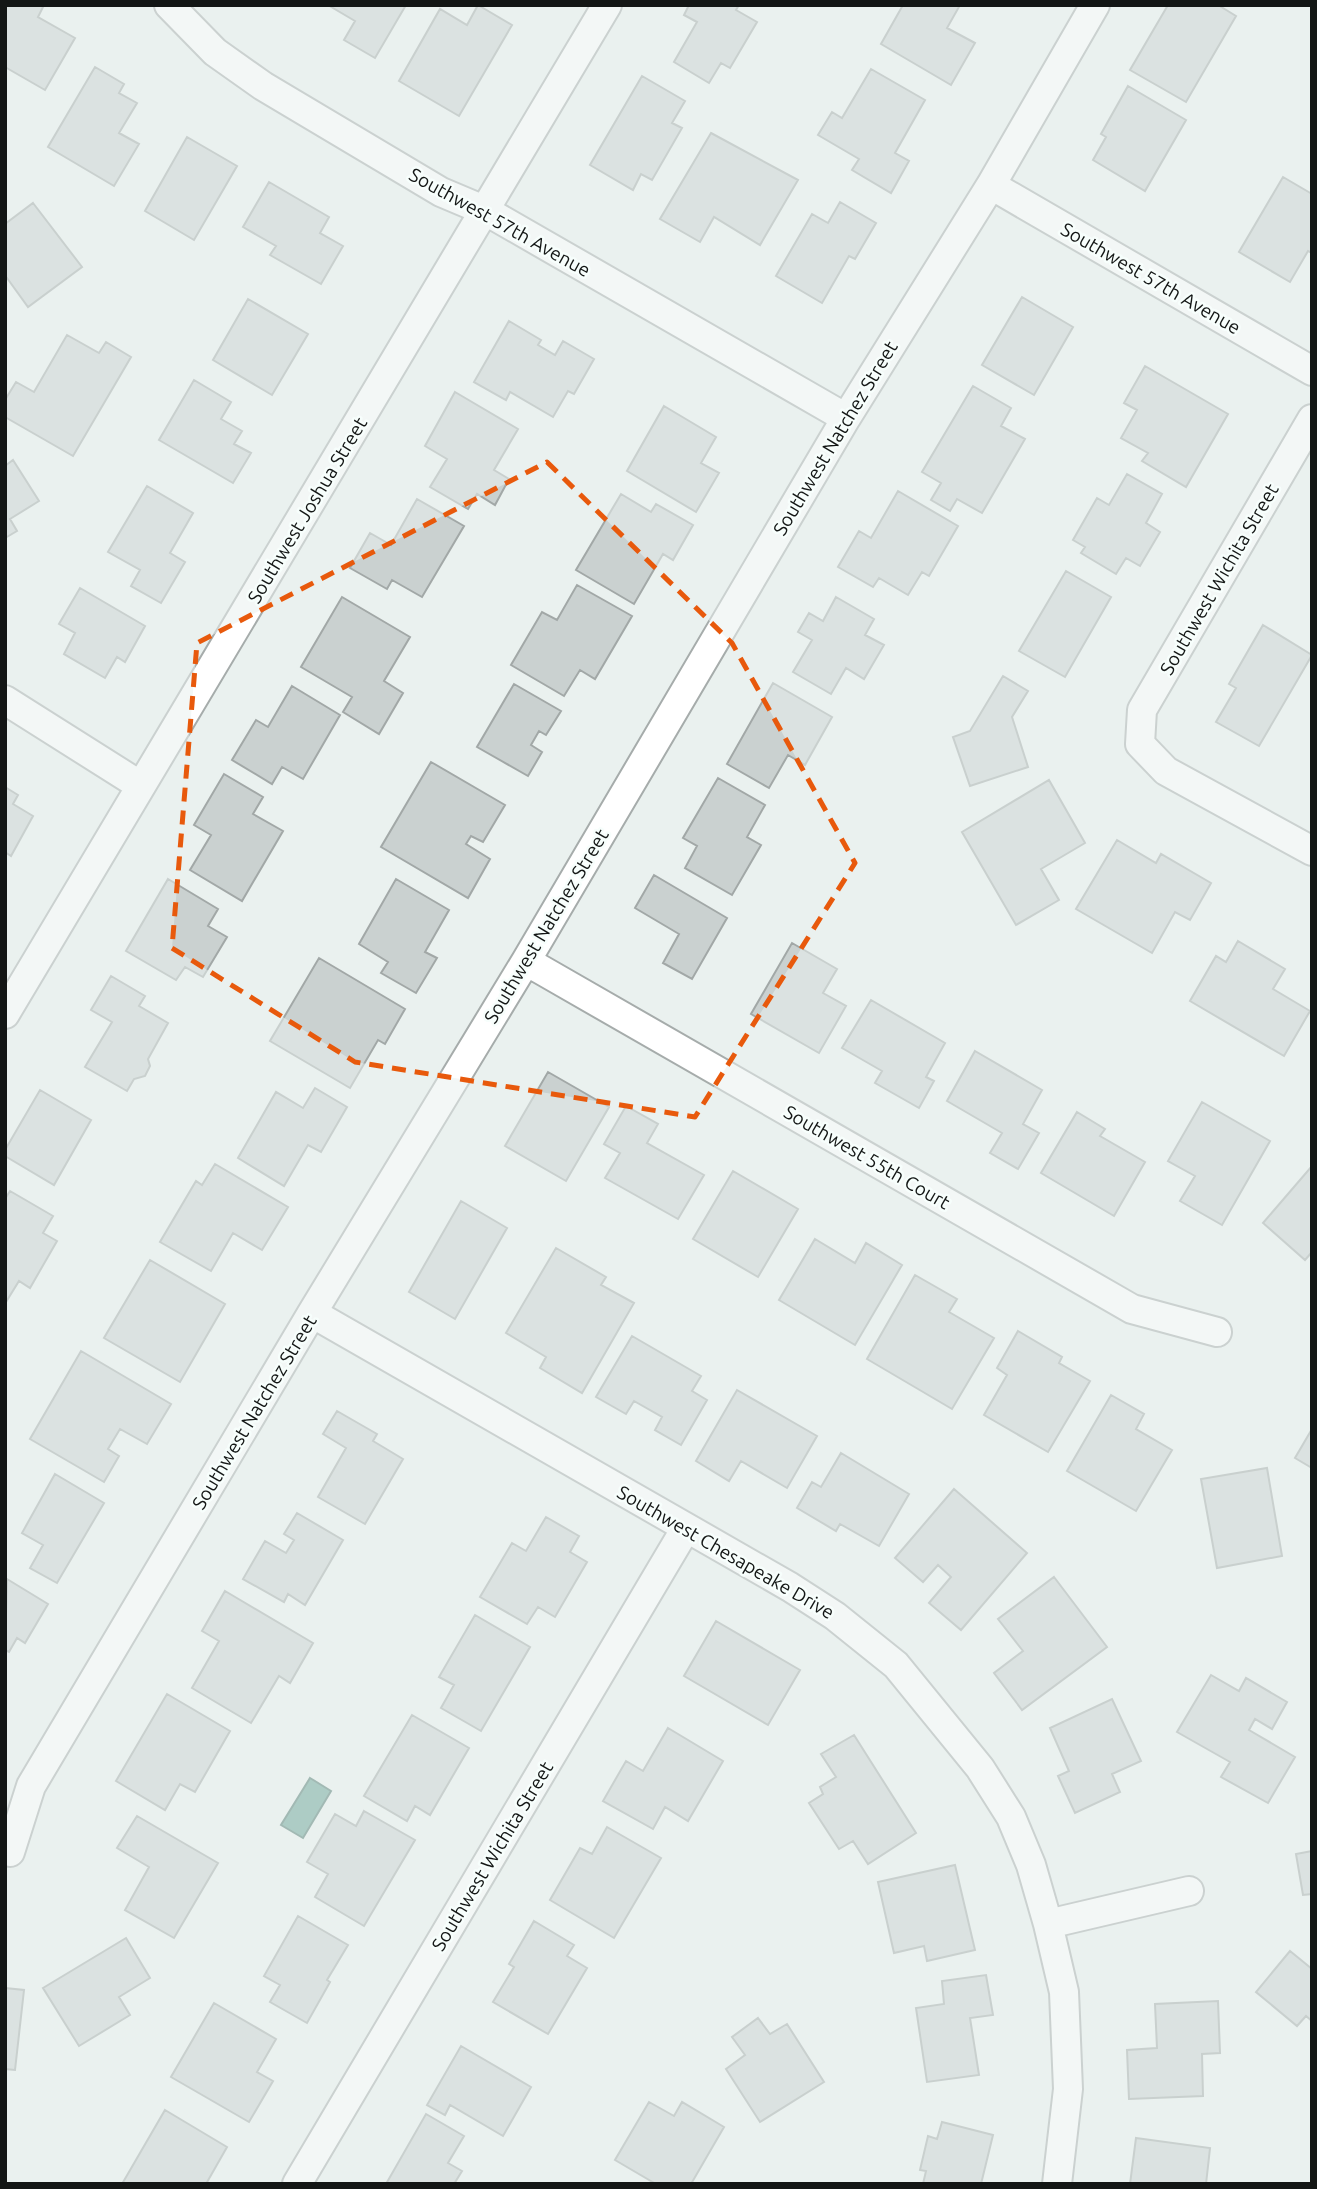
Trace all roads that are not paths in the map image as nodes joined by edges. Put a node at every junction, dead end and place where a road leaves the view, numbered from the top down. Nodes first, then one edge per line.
1 (169, 5) edge
2 (607, 5) edge
3 (1096, 5) edge
4 (991, 185) junction
5 (486, 211) junction
6 (1312, 371) edge
7 (846, 418) junction
8 (1312, 419) edge
9 (5, 700) edge
10 (141, 786) junction
11 (1312, 851) edge
12 (526, 961) junction
13 (5, 1014) edge
14 (312, 1313) junction
15 (1217, 1332) dead end
16 (686, 1528) junction
17 (10, 1852) dead end
18 (1189, 1891) dead end
19 (1048, 1924) junction
20 (297, 2184) edge
21 (1057, 2184) edge

1 - 5 street, Southwest 57th Avenue
2 - 5 street, Southwest Joshua Street
3 - 4 street, Southwest Natchez Street
4 - 6 street, Southwest 57th Avenue
4 - 7 street, Southwest Natchez Street
5 - 7 street, Southwest 57th Avenue
5 - 10 street, Southwest Joshua Street
7 - 12 street, Southwest Natchez Street
8 - 11 street, Southwest Wichita Street
9 - 10 street
10 - 13 street, Southwest Joshua Street
12 - 14 street, Southwest Natchez Street
12 - 15 street, Southwest 55th Court
14 - 16 street, Southwest Chesapeake Drive
14 - 17 street, Southwest Natchez Street
16 - 19 street, Southwest Chesapeake Drive
16 - 20 street, Southwest Wichita Street
18 - 19 street
19 - 21 street, Southwest Chesapeake Drive

